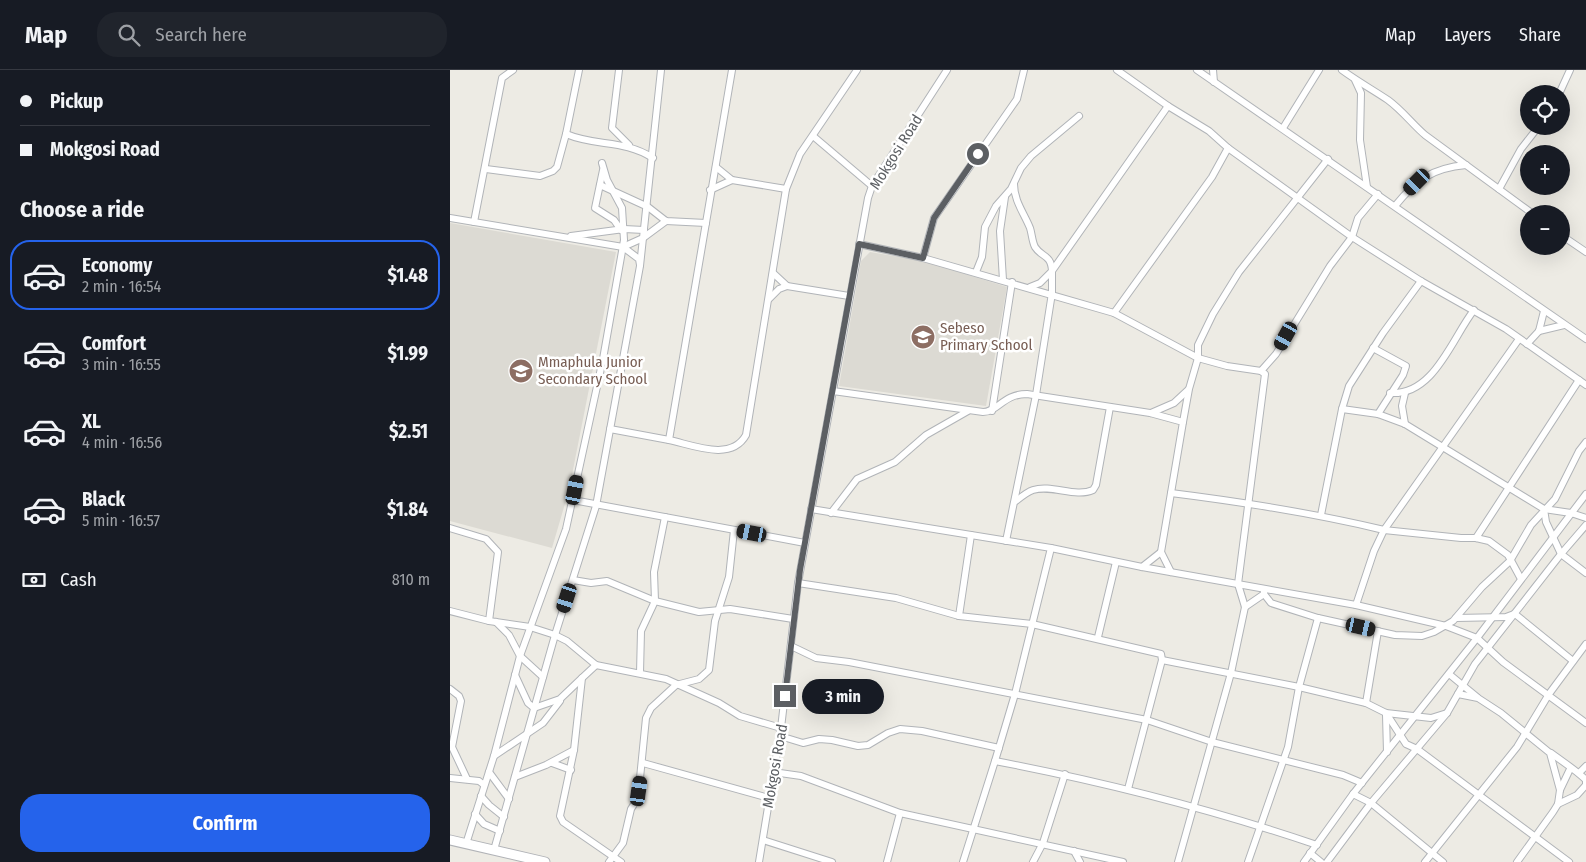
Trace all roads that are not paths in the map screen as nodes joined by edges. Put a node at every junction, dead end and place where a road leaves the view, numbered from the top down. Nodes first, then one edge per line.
1 (512, 70) edge
2 (579, 70) edge
3 (619, 70) edge
4 (662, 70) edge
5 (732, 70) edge
6 (857, 70) edge
7 (947, 70) edge
8 (1024, 70) edge
9 (1117, 70) edge
10 (1197, 70) edge
11 (1213, 70) edge
12 (1319, 70) edge
13 (1342, 70) edge
14 (1570, 70) edge
15 (1354, 79) junction
16 (1214, 82) junction
17 (1563, 85) edge
18 (1168, 106) junction
19 (1079, 116) dead end
20 (612, 128) junction
21 (1283, 128) junction
22 (566, 134) junction
23 (1532, 135) edge
24 (813, 136) junction
25 (603, 142) junction
26 (630, 146) junction
27 (1228, 148) junction
28 (652, 158) junction
29 (1328, 159) junction
30 (1466, 164) junction
31 (716, 167) junction
32 (486, 169) junction
33 (732, 180) junction
34 (1014, 184) junction
35 (600, 185) junction
36 (872, 186) junction
37 (1367, 187) junction
38 (786, 189) junction
39 (1499, 189) junction
40 (710, 190) junction
41 (612, 191) junction
42 (1378, 194) junction
43 (1005, 196) junction
44 (1297, 197) junction
45 (1520, 205) edge
46 (1395, 206) junction
47 (648, 207) junction
48 (450, 218) edge
49 (666, 221) junction
50 (474, 222) junction
51 (706, 223) junction
52 (622, 230) junction
53 (644, 230) junction
54 (1352, 237) junction
55 (563, 238) junction
56 (643, 238) junction
57 (1570, 241) edge
58 (859, 244) junction
59 (623, 247) junction
60 (1586, 252) edge
61 (923, 258) junction
62 (640, 266) junction
63 (1052, 271) junction
64 (976, 272) junction
65 (773, 273) junction
66 (1003, 280) junction
67 (1422, 281) junction
68 (1012, 282) junction
69 (787, 286) junction
70 (1029, 287) junction
71 (1052, 294) junction
72 (849, 296) junction
73 (769, 299) junction
74 (1474, 310) junction
75 (1544, 311) junction
76 (1114, 313) junction
77 (1564, 325) junction
78 (1540, 331) junction
79 (1519, 339) junction
80 (1586, 340) edge
81 (1527, 344) junction
82 (1373, 348) junction
83 (1198, 358) junction
84 (1260, 371) junction
85 (1579, 380) junction
86 (1586, 385) edge
87 (1188, 389) junction
88 (833, 391) junction
89 (1390, 393) junction
90 (1405, 393) junction
91 (1036, 395) junction
92 (1110, 407) junction
93 (1342, 409) junction
94 (969, 410) junction
95 (992, 411) junction
96 (1150, 413) junction
97 (1378, 414) junction
98 (1183, 422) junction
99 (1405, 424) junction
100 (610, 429) junction
101 (669, 440) junction
102 (1586, 442) edge
103 (1444, 446) junction
104 (1508, 487) junction
105 (1172, 493) junction
106 (1586, 494) edge
107 (573, 500) junction
108 (1016, 501) junction
109 (1249, 502) junction
110 (596, 506) junction
111 (810, 509) junction
112 (1544, 509) junction
113 (831, 512) junction
114 (1571, 513) junction
115 (1321, 515) junction
116 (665, 517) junction
117 (1586, 518) edge
118 (1586, 525) edge
119 (450, 528) edge
120 (734, 530) junction
121 (1384, 530) junction
122 (971, 535) junction
123 (1554, 536) junction
124 (1476, 538) junction
125 (1006, 541) junction
126 (805, 543) junction
127 (1051, 548) junction
128 (1161, 552) junction
129 (1560, 554) junction
130 (1510, 561) junction
131 (1116, 562) junction
132 (1142, 567) junction
133 (1171, 572) junction
134 (1586, 573) edge
135 (1521, 578) junction
136 (573, 580) junction
137 (798, 583) junction
138 (1238, 584) junction
139 (1264, 592) junction
140 (655, 601) junction
141 (1356, 605) junction
142 (1245, 607) junction
143 (450, 611) edge
144 (718, 611) junction
145 (1515, 614) junction
146 (959, 616) junction
147 (1493, 617) junction
148 (1318, 618) junction
149 (1456, 618) junction
150 (793, 619) junction
151 (489, 621) junction
152 (496, 622) junction
153 (1032, 624) junction
154 (1446, 626) junction
155 (530, 627) junction
156 (1378, 631) junction
157 (555, 635) junction
158 (1098, 637) junction
159 (1477, 638) junction
160 (1586, 644) edge
161 (791, 646) junction
162 (1487, 648) junction
163 (520, 656) junction
164 (1162, 660) junction
165 (1573, 661) junction
166 (596, 666) junction
167 (640, 673) junction
168 (1232, 673) junction
169 (1449, 674) junction
170 (515, 675) junction
171 (543, 676) junction
172 (582, 678) junction
173 (676, 685) junction
174 (1463, 685) junction
175 (1299, 687) junction
176 (450, 689) edge
177 (1015, 694) junction
178 (1458, 694) junction
179 (1549, 694) junction
180 (1478, 698) junction
181 (560, 700) junction
182 (1366, 703) junction
183 (534, 708) junction
184 (1447, 713) junction
185 (1386, 714) junction
186 (1414, 717) junction
187 (1147, 720) junction
188 (1586, 723) edge
189 (1525, 731) junction
190 (781, 732) junction
191 (1400, 735) junction
192 (526, 736) junction
193 (1212, 742) junction
194 (999, 748) junction
195 (1417, 749) junction
196 (574, 750) junction
197 (1387, 752) junction
198 (1550, 753) junction
199 (494, 756) junction
200 (1284, 760) junction
201 (995, 761) junction
202 (552, 763) junction
203 (643, 763) junction
204 (1586, 766) edge
205 (1570, 769) junction
206 (571, 770) junction
207 (488, 772) junction
208 (773, 772) junction
209 (1579, 773) junction
210 (1064, 774) junction
211 (515, 777) junction
212 (450, 778) edge
213 (466, 779) junction
214 (1586, 779) edge
215 (1362, 783) junction
216 (484, 785) junction
217 (1586, 785) edge
218 (1128, 789) junction
219 (1560, 790) junction
220 (1353, 794) junction
221 (1478, 795) junction
222 (481, 796) junction
223 (769, 798) junction
224 (508, 799) junction
225 (1371, 803) junction
226 (1558, 804) junction
227 (1194, 806) junction
228 (900, 813) junction
229 (475, 814) junction
230 (504, 817) junction
231 (1260, 826) junction
232 (974, 828) junction
233 (500, 831) junction
234 (1536, 838) junction
235 (450, 840) edge
236 (763, 840) junction
237 (1042, 843) junction
238 (466, 844) junction
239 (1317, 845) junction
240 (494, 850) junction
241 (1074, 851) junction
242 (1432, 853) junction
243 (1310, 854) junction
244 (614, 856) junction
245 (1105, 860) edge
246 (545, 862) edge
247 (609, 862) edge
248 (621, 862) edge
249 (760, 862) edge
250 (832, 862) edge
251 (886, 862) edge
252 (963, 862) edge
253 (1033, 862) edge
254 (1080, 862) edge
255 (1122, 862) edge
256 (1178, 862) edge
257 (1248, 862) edge
258 (1304, 862) edge
259 (1322, 862) edge
260 (1327, 862) edge
261 (1425, 862) edge
262 (1443, 862) edge
263 (1517, 862) edge
264 (1569, 862) edge

1 - 32 street
2 - 22 street
3 - 20 street
4 - 28 street
5 - 31 street
6 - 24 street
7 - 36 street, Mokgosi Road
8 - 61 street
9 - 18 street
10 - 16 street
11 - 16 street
12 - 21 street
13 - 15 street
14 - 17 street
15 - 30 street
15 - 37 street
16 - 21 street
18 - 27 street
18 - 63 street
19 - 34 street
20 - 25 street
20 - 26 street
21 - 29 street
22 - 25 street
22 - 32 street
23 - 39 street
24 - 36 street
24 - 38 street
25 - 26 street
26 - 28 street
27 - 44 street
27 - 76 street
28 - 47 street
29 - 37 street
29 - 44 street
30 - 39 street
30 - 46 street
31 - 33 street
31 - 40 street
32 - 50 street
33 - 38 street
33 - 40 street
34 - 43 street
34 - 63 street
35 - 41 street
35 - 41 street
35 - 52 street
36 - 58 street, Mokgosi Road
37 - 42 street
38 - 65 street
39 - 45 street
40 - 51 street
41 - 47 street
41 - 52 street
42 - 46 street
42 - 54 street
43 - 64 street
43 - 66 street
44 - 54 street
44 - 83 street
46 - 75 street
47 - 49 street
47 - 53 street
48 - 50 street
49 - 51 street
49 - 56 street
50 - 55 street
51 - 101 street
52 - 53 street
52 - 55 street
52 - 59 street
53 - 56 street
54 - 67 street
54 - 84 street
55 - 59 street
56 - 59 street
56 - 62 street
57 - 60 street
58 - 61 street
58 - 72 street, Mokgosi Road
59 - 62 street
59 - 107 street
61 - 64 street
62 - 100 street
63 - 70 street
63 - 71 street
64 - 66 street
65 - 69 street
65 - 73 street
66 - 68 street
67 - 74 street
67 - 82 street
68 - 70 street
68 - 95 street
69 - 72 street
69 - 73 street
70 - 71 street
71 - 76 street
71 - 91 street
72 - 88 street, Mokgosi Road
73 - 101 street
74 - 79 street
74 - 90 street
75 - 77 street
75 - 78 street
76 - 83 street
77 - 78 street
77 - 80 street
78 - 81 street
79 - 81 street
79 - 103 street
81 - 85 street
82 - 89 street
82 - 93 street
83 - 84 street
83 - 87 street
84 - 109 street
85 - 86 street
85 - 104 street
87 - 96 street
87 - 98 street
88 - 94 street
88 - 111 street, Mokgosi Road
89 - 90 street
89 - 97 street
90 - 99 street
91 - 92 street
91 - 95 street
91 - 108 street
92 - 96 street
92 - 108 street
93 - 97 street
93 - 115 street
94 - 95 street
94 - 113 street
96 - 98 street
97 - 99 street
98 - 105 street
99 - 103 street
100 - 101 street
100 - 110 street
102 - 112 street
103 - 104 street
103 - 121 street
104 - 112 street
104 - 124 street
105 - 109 street
105 - 128 street
106 - 114 street
107 - 110 street
107 - 155 street
108 - 125 street
109 - 115 street
109 - 138 street
110 - 116 street
110 - 136 street
111 - 113 street
111 - 126 street, Mokgosi Road
112 - 114 street
112 - 123 street
112 - 130 street
113 - 122 street
114 - 117 street
114 - 123 street
115 - 121 street
116 - 120 street
116 - 140 street
118 - 129 street
119 - 151 street
120 - 126 street
120 - 144 street
121 - 124 street
121 - 141 street
122 - 125 street
122 - 146 street
123 - 129 street
123 - 135 street
124 - 130 street
125 - 127 street
126 - 137 street, Mokgosi Road
127 - 131 street
127 - 153 street
128 - 132 street
128 - 133 street
129 - 134 street
129 - 145 street
130 - 135 street
130 - 149 street
131 - 132 street
131 - 158 street
132 - 133 street
133 - 138 street
135 - 147 street
136 - 140 street
136 - 157 street
137 - 146 street
137 - 150 street, Mokgosi Road
138 - 139 street
138 - 142 street
139 - 141 street
139 - 142 street
139 - 148 street
140 - 144 street
140 - 167 street
141 - 154 street
142 - 168 street
143 - 151 street
144 - 150 street
144 - 173 street
145 - 147 street
145 - 162 street
145 - 165 street
146 - 153 street
147 - 149 street
147 - 159 street
148 - 156 street
148 - 175 street
149 - 154 street
150 - 161 street, Mokgosi Road
151 - 152 street
152 - 155 street
152 - 163 street
153 - 158 street
153 - 177 street
154 - 156 street
154 - 159 street
155 - 157 street
155 - 163 street
156 - 182 street
157 - 166 street
157 - 171 street
158 - 164 street
159 - 162 street
159 - 169 street
160 - 165 street
161 - 177 street
161 - 190 street, Mokgosi Road
162 - 174 street
162 - 179 street
163 - 170 street
163 - 171 street
164 - 168 street
164 - 187 street
165 - 179 street
166 - 167 street
166 - 172 street
167 - 173 street
168 - 175 street
168 - 193 street
169 - 174 street
169 - 186 street
170 - 183 street
170 - 199 street
171 - 183 street
172 - 181 street
172 - 196 street
173 - 190 street
173 - 203 street
174 - 178 street
174 - 180 street
175 - 182 street
175 - 200 street
176 - 213 street
177 - 187 street
177 - 194 street
178 - 180 street
178 - 184 street
179 - 188 street
179 - 189 street
180 - 189 street
181 - 183 street
181 - 192 street
182 - 185 street
183 - 192 street
184 - 186 street
184 - 195 street
185 - 186 street
185 - 191 street
185 - 197 street
186 - 191 street
187 - 193 street
187 - 218 street
189 - 198 street
189 - 221 street
190 - 194 street
190 - 208 street, Mokgosi Road
191 - 195 street
191 - 197 street
192 - 199 street
192 - 211 street
193 - 200 street
193 - 227 street
194 - 201 street
195 - 221 street
195 - 225 street
196 - 202 street
196 - 206 street
197 - 215 street
198 - 205 street
198 - 219 street
199 - 207 street
200 - 215 street
200 - 231 street
201 - 210 street
201 - 232 street
202 - 206 street
202 - 211 street
203 - 223 street
203 - 244 street
204 - 209 street
205 - 209 street
205 - 219 street
206 - 244 street
207 - 216 street
207 - 224 street
208 - 223 street, Mokgosi Road
208 - 228 street
209 - 214 street
210 - 218 street
210 - 237 street
211 - 224 street
212 - 213 street
213 - 216 street
214 - 217 street
215 - 220 street
216 - 222 street
217 - 226 street
218 - 227 street
219 - 226 street
220 - 225 street
220 - 239 street
221 - 234 street
221 - 242 street
222 - 229 street
222 - 230 street
223 - 236 street, Mokgosi Road
224 - 230 street
225 - 242 street
225 - 260 street
226 - 234 street
227 - 231 street
227 - 256 street
228 - 232 street
228 - 251 street
229 - 233 street
229 - 238 street
230 - 233 street
231 - 239 street
231 - 257 street
232 - 237 street
232 - 252 street
233 - 240 street
234 - 263 street
234 - 264 street
235 - 238 street
236 - 249 street, Mokgosi Road
236 - 250 street
237 - 241 street
237 - 253 street
238 - 240 street
239 - 243 street
240 - 246 street
241 - 245 street
241 - 254 street
242 - 261 street
242 - 262 street
243 - 258 street
243 - 259 street
244 - 247 street
244 - 248 street
245 - 255 street

